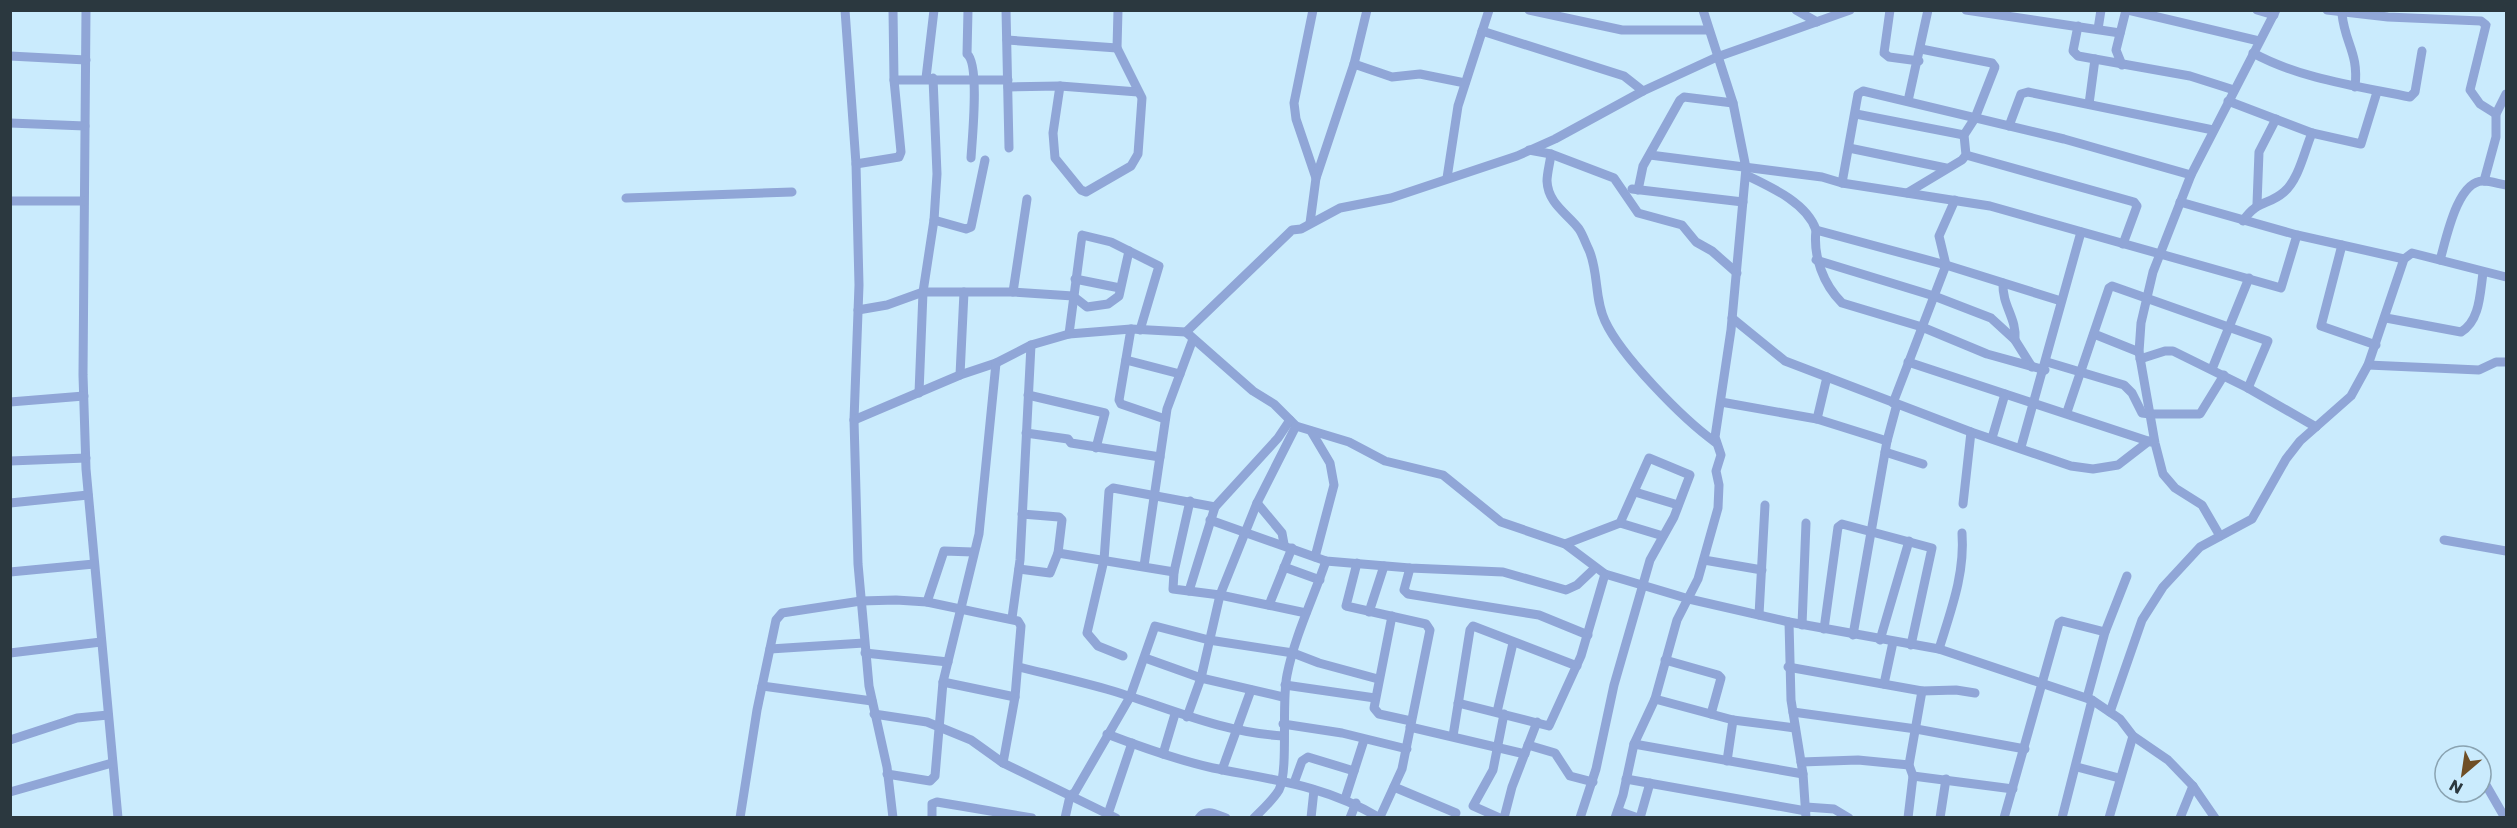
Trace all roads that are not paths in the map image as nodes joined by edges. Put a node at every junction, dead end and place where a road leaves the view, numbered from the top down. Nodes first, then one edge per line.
1 (87, 10) edge
2 (845, 10) edge
3 (893, 10) edge
4 (934, 10) edge
5 (968, 10) edge
6 (1006, 10) edge
7 (1118, 10) edge
8 (1313, 10) edge
9 (1367, 10) edge
10 (1489, 10) edge
11 (1529, 10) edge
12 (1703, 10) edge
13 (1796, 10) edge
14 (1850, 10) edge
15 (1890, 10) edge
16 (1928, 10) edge
17 (1966, 10) edge
18 (2101, 10) edge
19 (2127, 10) edge
20 (2257, 10) edge
21 (2327, 10) edge
22 (2275, 13) edge
23 (2430, 13) edge
24 (1561, 14) edge
25 (2342, 14) junction
26 (1821, 17) edge
27 (2078, 26) junction
28 (2098, 29) junction
29 (1708, 30) junction
30 (1482, 31) junction
31 (2120, 33) junction
32 (1007, 40) junction
33 (2259, 41) junction
34 (1117, 48) junction
35 (1922, 49) junction
36 (2422, 51) dead end
37 (2253, 53) junction
38 (10, 56) edge
39 (1717, 57) junction
40 (2095, 59) junction
41 (86, 60) junction
42 (1919, 61) junction
43 (1354, 64) junction
44 (2122, 65) junction
45 (929, 78) junction
46 (974, 79) junction
47 (894, 80) junction
48 (1008, 83) junction
49 (1465, 83) junction
50 (1060, 86) junction
51 (2355, 87) junction
52 (2234, 90) junction
53 (1643, 91) junction
54 (1138, 92) junction
55 (2377, 92) junction
56 (2506, 94) edge
57 (1908, 101) junction
58 (2228, 101) junction
59 (1733, 103) junction
60 (2089, 104) junction
61 (1856, 114) junction
62 (2496, 114) junction
63 (1975, 118) junction
64 (2276, 120) junction
65 (10, 123) edge
66 (85, 126) junction
67 (2009, 126) junction
68 (2213, 130) junction
69 (2312, 133) junction
70 (1964, 135) junction
71 (2496, 137) junction
72 (2506, 140) edge
73 (1010, 148) dead end
74 (1849, 148) junction
75 (1529, 150) junction
76 (1551, 154) junction
77 (1966, 154) junction
78 (1650, 155) junction
79 (971, 158) dead end
80 (985, 160) dead end
81 (856, 164) junction
82 (1946, 168) junction
83 (1746, 172) junction
84 (2191, 175) junction
85 (1316, 178) junction
86 (1447, 178) junction
87 (2484, 180) junction
88 (1842, 183) junction
89 (2506, 185) edge
90 (1624, 188) junction
91 (1638, 190) junction
92 (792, 192) dead end
93 (1907, 193) junction
94 (626, 198) dead end
95 (1027, 199) dead end
96 (1955, 200) junction
97 (10, 201) edge
98 (83, 201) junction
99 (1743, 202) junction
100 (2180, 202) junction
101 (2257, 204) junction
102 (934, 220) junction
103 (2243, 220) junction
104 (1301, 228) junction
105 (1816, 230) junction
106 (2081, 232) junction
107 (2297, 235) junction
108 (2123, 244) junction
109 (2342, 245) junction
110 (1129, 251) junction
111 (2160, 254) junction
112 (2404, 259) junction
113 (1816, 260) junction
114 (2440, 260) junction
115 (1946, 265) junction
116 (2506, 266) edge
117 (1737, 273) junction
118 (2483, 273) junction
119 (2505, 277) edge
120 (2249, 278) junction
121 (1075, 279) junction
122 (2003, 283) junction
123 (1120, 288) junction
124 (923, 292) junction
125 (964, 292) junction
126 (1013, 292) junction
127 (1073, 296) junction
128 (1934, 296) junction
129 (2146, 297) junction
130 (2061, 301) junction
131 (858, 310) junction
132 (1732, 318) junction
133 (2386, 318) junction
134 (2232, 326) junction
135 (1922, 327) junction
136 (1135, 330) junction
137 (1069, 334) junction
138 (2094, 334) junction
139 (1189, 335) junction
140 (2016, 340) junction
141 (1031, 345) junction
142 (2376, 345) junction
143 (2139, 356) junction
144 (1126, 360) junction
145 (2506, 362) edge
146 (996, 363) junction
147 (1908, 363) junction
148 (2368, 365) junction
149 (2046, 366) junction
150 (2032, 367) junction
151 (2212, 369) junction
152 (2082, 373) junction
153 (1180, 374) junction
154 (960, 375) junction
155 (2224, 375) junction
156 (1827, 377) junction
157 (2248, 388) junction
158 (919, 393) junction
159 (2005, 394) junction
160 (1028, 395) junction
161 (84, 396) junction
162 (10, 402) edge
163 (1721, 402) junction
164 (1895, 404) junction
165 (2035, 404) junction
166 (2067, 412) junction
167 (2150, 414) junction
168 (1165, 419) junction
169 (1817, 419) junction
170 (854, 420) junction
171 (1293, 423) junction
172 (2316, 427) junction
173 (1311, 431) junction
174 (1971, 432) junction
175 (1026, 433) junction
176 (1992, 438) junction
177 (1887, 441) junction
178 (1715, 442) junction
179 (2152, 442) junction
180 (2021, 447) junction
181 (1096, 448) junction
182 (1885, 452) junction
183 (1160, 457) junction
184 (86, 458) junction
185 (10, 461) edge
186 (1923, 464) dead end
187 (1635, 492) junction
188 (88, 495) junction
189 (1154, 495) junction
190 (1190, 501) junction
191 (10, 503) edge
192 (1257, 503) junction
193 (1963, 504) dead end
194 (1678, 505) junction
195 (1765, 505) dead end
196 (1215, 507) junction
197 (1022, 514) junction
198 (1210, 520) junction
199 (1806, 522) dead end
200 (1620, 524) junction
201 (1246, 531) junction
202 (1870, 532) junction
203 (1962, 533) dead end
204 (1663, 536) junction
205 (2220, 536) junction
206 (2444, 540) dead end
207 (1909, 541) junction
208 (1565, 544) junction
209 (1288, 546) junction
210 (2506, 551) edge
211 (973, 552) junction
212 (1058, 553) junction
213 (1315, 557) junction
214 (1104, 560) junction
215 (1704, 560) junction
216 (1326, 561) junction
217 (1357, 563) junction
218 (94, 564) junction
219 (1144, 566) junction
220 (1383, 566) junction
221 (1284, 567) junction
222 (1410, 568) junction
223 (1595, 568) junction
224 (1019, 569) junction
225 (1762, 570) junction
226 (10, 572) edge
227 (1174, 572) junction
228 (1605, 574) junction
229 (2127, 576) dead end
230 (1320, 580) junction
231 (1645, 585) junction
232 (1189, 591) junction
233 (1220, 595) junction
234 (1689, 598) junction
235 (861, 601) junction
236 (927, 602) junction
237 (1269, 605) junction
238 (962, 609) junction
239 (1369, 612) junction
240 (1306, 614) junction
241 (1759, 615) junction
242 (1392, 616) junction
243 (1012, 618) junction
244 (1789, 622) junction
245 (1802, 625) junction
246 (1824, 629) junction
247 (2105, 632) junction
248 (1588, 635) junction
249 (1853, 635) junction
250 (1209, 640) junction
251 (1880, 640) junction
252 (101, 642) junction
253 (1893, 642) junction
254 (1513, 644) junction
255 (1911, 645) junction
256 (865, 648) junction
257 (770, 649) junction
258 (1939, 649) junction
259 (10, 653) edge
260 (1293, 653) junction
261 (1123, 656) dead end
262 (1145, 658) junction
263 (1665, 660) junction
264 (948, 662) junction
265 (1019, 666) junction
266 (1577, 666) junction
267 (1788, 667) junction
268 (1202, 678) junction
269 (1378, 679) junction
270 (2041, 681) junction
271 (943, 682) junction
272 (1884, 684) junction
273 (1285, 685) junction
274 (762, 686) junction
275 (1251, 690) junction
276 (1922, 691) junction
277 (1975, 693) dead end
278 (1015, 697) junction
279 (1131, 697) junction
280 (1283, 697) junction
281 (1376, 698) junction
282 (1655, 699) junction
283 (2090, 699) junction
284 (872, 701) junction
285 (1458, 703) junction
286 (1793, 712) junction
287 (2110, 712) junction
288 (1500, 713) junction
289 (874, 714) junction
290 (1175, 714) junction
291 (1711, 714) junction
292 (108, 715) junction
293 (1187, 717) junction
294 (1733, 720) junction
295 (1537, 722) junction
296 (1283, 724) junction
297 (1410, 724) junction
298 (938, 726) junction
299 (1795, 728) junction
300 (1916, 729) junction
301 (1236, 730) junction
302 (1107, 734) junction
303 (1283, 736) junction
304 (1453, 736) junction
305 (2133, 736) junction
306 (10, 740) edge
307 (1364, 740) junction
308 (1132, 743) junction
309 (1634, 744) junction
310 (1498, 748) junction
311 (2025, 748) junction
312 (1407, 749) junction
313 (1527, 750) junction
314 (1162, 754) junction
315 (1727, 761) junction
316 (1802, 762) junction
317 (112, 763) junction
318 (1003, 763) junction
319 (1910, 765) junction
320 (2077, 767) junction
321 (1222, 770) junction
322 (1354, 771) junction
323 (887, 774) junction
324 (1803, 774) junction
325 (1913, 776) junction
326 (2119, 778) junction
327 (1283, 779) junction
328 (1626, 779) junction
329 (1946, 779) junction
330 (1593, 782) junction
331 (1294, 783) junction
332 (1650, 783) junction
333 (2193, 786) junction
334 (1394, 787) junction
335 (2013, 789) junction
336 (1314, 790) junction
337 (10, 792) edge
338 (1070, 796) junction
339 (2493, 797) edge
340 (1345, 799) junction
341 (1356, 803) junction
342 (1806, 812) edge
343 (1456, 813) dead end
344 (1616, 814) edge
345 (1113, 816) edge
346 (1380, 817) edge
347 (1909, 817) edge
348 (118, 818) edge
349 (740, 818) edge
350 (893, 818) edge
351 (932, 818) edge
352 (1032, 818) edge
353 (1065, 818) edge
354 (1199, 818) edge
355 (1226, 818) edge
356 (1254, 818) edge
357 (1311, 818) edge
358 (1350, 818) edge
359 (1502, 818) edge
360 (1580, 818) edge
361 (1639, 818) edge
362 (1849, 818) edge
363 (1919, 818) edge
364 (1941, 818) edge
365 (2004, 818) edge
366 (2062, 818) edge
367 (2109, 818) edge
368 (2180, 818) edge
369 (2215, 818) edge
370 (2505, 818) edge

1 - 41 street
2 - 81 street
3 - 47 street
4 - 45 street
5 - 46 street
6 - 32 street
7 - 34 street
8 - 85 street
9 - 43 street
10 - 30 street
11 - 24 street
12 - 29 street
13 - 26 street
14 - 26 street
15 - 42 street
16 - 35 street
17 - 27 street
18 - 28 street
19 - 31 street
19 - 33 street
20 - 22 street
21 - 25 street
22 - 33 street
23 - 25 street
23 - 62 street
24 - 29 street
25 - 51 street
26 - 39 street
27 - 28 street
27 - 40 street
28 - 31 street
29 - 39 street
30 - 49 street
30 - 53 street
31 - 44 street
32 - 34 street
32 - 48 street
33 - 37 street
34 - 54 street
35 - 42 street
35 - 63 street
36 - 55 street
37 - 51 street
37 - 52 street
38 - 41 street
39 - 53 street
39 - 59 street
40 - 44 street
40 - 60 street
41 - 66 street
42 - 57 street
43 - 49 street
43 - 85 street
44 - 52 street
45 - 46 street
45 - 47 street
45 - 102 street
46 - 48 street
46 - 79 street
47 - 81 street
48 - 50 street
48 - 73 street
49 - 86 street
50 - 54 street
50 - 54 street
51 - 55 street
52 - 58 street
53 - 75 street
55 - 69 street
56 - 62 street
57 - 61 street
57 - 63 street
58 - 64 street
58 - 68 street
59 - 78 street
59 - 83 street
60 - 67 street
60 - 68 street
61 - 70 street
61 - 74 street
62 - 71 street
63 - 67 street
63 - 70 street
64 - 69 street
64 - 101 street
65 - 66 street
66 - 98 street
67 - 84 street
68 - 84 street
69 - 101 street
70 - 77 street
71 - 72 street
71 - 87 street
74 - 82 street
74 - 88 street
75 - 76 street
75 - 86 street
76 - 90 street
76 - 178 street
77 - 82 street
77 - 108 street
78 - 83 street
78 - 91 street
80 - 102 street
81 - 131 street
82 - 93 street
83 - 88 street
83 - 99 street
83 - 105 street
84 - 100 street
85 - 104 street
86 - 104 street
87 - 89 street
87 - 114 street
88 - 93 street
90 - 91 street
90 - 117 street
91 - 99 street
92 - 94 street
93 - 96 street
95 - 126 street
96 - 106 street
96 - 115 street
97 - 98 street
98 - 161 street
99 - 117 street
100 - 103 street
100 - 111 street
101 - 103 street
102 - 124 street
103 - 107 street
104 - 139 street
105 - 113 street
105 - 115 street
106 - 108 street
106 - 130 street
107 - 109 street
107 - 120 street
108 - 111 street
109 - 112 street
109 - 142 street
110 - 121 street
110 - 123 street
110 - 136 street
111 - 120 street
111 - 129 street
112 - 114 street
112 - 133 street
113 - 128 street
113 - 135 street
114 - 118 street
115 - 122 street
115 - 128 street
116 - 119 street
117 - 132 street
118 - 119 street
118 - 133 street
120 - 134 street
121 - 123 street
121 - 127 street
122 - 130 street
122 - 140 street
123 - 127 street
124 - 125 street
124 - 131 street
124 - 158 street
125 - 126 street
125 - 154 street
126 - 127 street
127 - 137 street
128 - 135 street
128 - 140 street
129 - 134 street
129 - 138 street
129 - 143 street
130 - 149 street
131 - 170 street
132 - 156 street
132 - 163 street
133 - 142 street
134 - 151 street
134 - 157 street
135 - 147 street
135 - 150 street
136 - 137 street
136 - 139 street
136 - 144 street
137 - 141 street
138 - 143 street
138 - 152 street
139 - 153 street
139 - 171 street
140 - 150 street
141 - 146 street
141 - 160 street
142 - 148 street
143 - 151 street
143 - 167 street
144 - 153 street
144 - 168 street
145 - 148 street
146 - 154 street
146 - 211 street
147 - 159 street
147 - 164 street
148 - 172 street
149 - 150 street
149 - 152 street
149 - 165 street
151 - 155 street
152 - 166 street
152 - 167 street
153 - 168 street
154 - 158 street
155 - 157 street
155 - 167 street
156 - 164 street
156 - 169 street
157 - 172 street
158 - 170 street
159 - 165 street
159 - 176 street
160 - 175 street
160 - 181 street
161 - 162 street
161 - 184 street
163 - 169 street
163 - 178 street
164 - 174 street
164 - 177 street
165 - 166 street
165 - 180 street
166 - 179 street
167 - 179 street
168 - 183 street
169 - 177 street
170 - 235 street
171 - 173 street
171 - 192 street
171 - 196 street
172 - 205 street
173 - 208 street
173 - 213 street
174 - 176 street
174 - 193 street
175 - 181 street
175 - 197 street
176 - 180 street
177 - 182 street
178 - 215 street
179 - 180 street
179 - 205 street
181 - 183 street
182 - 186 street
182 - 202 street
183 - 189 street
184 - 185 street
184 - 188 street
187 - 194 street
187 - 194 street
187 - 200 street
188 - 191 street
188 - 218 street
189 - 190 street
189 - 214 street
189 - 219 street
190 - 196 street
190 - 227 street
192 - 201 street
192 - 209 street
194 - 204 street
195 - 225 street
196 - 198 street
197 - 212 street
197 - 224 street
198 - 201 street
198 - 232 street
199 - 245 street
200 - 204 street
200 - 208 street
201 - 209 street
201 - 233 street
202 - 207 street
202 - 246 street
202 - 249 street
203 - 258 street
204 - 231 street
205 - 287 street
206 - 210 street
207 - 251 street
207 - 255 street
208 - 223 street
209 - 213 street
209 - 221 street
211 - 236 street
211 - 238 street
212 - 214 street
212 - 224 street
213 - 216 street
214 - 219 street
214 - 261 street
215 - 225 street
215 - 234 street
216 - 217 street
216 - 230 street
217 - 220 street
217 - 239 street
218 - 226 street
218 - 252 street
219 - 227 street
220 - 222 street
220 - 239 street
221 - 230 street
221 - 237 street
222 - 223 street
222 - 248 street
223 - 228 street
224 - 243 street
225 - 241 street
227 - 232 street
228 - 231 street
228 - 248 street
229 - 247 street
230 - 240 street
231 - 234 street
231 - 330 street
232 - 233 street
233 - 237 street
233 - 250 street
234 - 241 street
234 - 263 street
235 - 236 street
235 - 256 street
235 - 257 street
236 - 238 street
237 - 240 street
238 - 243 street
238 - 264 street
239 - 242 street
240 - 260 street
241 - 244 street
242 - 269 street
242 - 297 street
243 - 265 street
244 - 245 street
244 - 267 street
245 - 246 street
246 - 249 street
247 - 270 street
247 - 283 street
248 - 266 street
249 - 251 street
250 - 260 street
250 - 262 street
250 - 268 street
251 - 253 street
252 - 259 street
252 - 292 street
253 - 255 street
253 - 272 street
254 - 266 street
254 - 285 street
254 - 288 street
255 - 258 street
256 - 257 street
256 - 264 street
256 - 284 street
257 - 274 street
258 - 270 street
260 - 269 street
260 - 273 street
262 - 268 street
262 - 279 street
263 - 282 street
263 - 291 street
264 - 271 street
265 - 278 street
265 - 279 street
266 - 295 street
267 - 272 street
267 - 286 street
268 - 275 street
268 - 293 street
269 - 281 street
270 - 283 street
270 - 311 street
271 - 278 street
271 - 298 street
272 - 276 street
273 - 280 street
273 - 281 street
274 - 284 street
274 - 349 street
275 - 280 street
275 - 301 street
276 - 277 street
276 - 300 street
278 - 318 street
279 - 290 street
279 - 302 street
280 - 296 street
281 - 297 street
282 - 291 street
282 - 309 street
283 - 287 street
283 - 320 street
284 - 289 street
285 - 288 street
285 - 304 street
286 - 299 street
286 - 300 street
287 - 305 street
288 - 295 street
288 - 310 street
289 - 298 street
289 - 323 street
290 - 293 street
290 - 314 street
291 - 294 street
292 - 306 street
292 - 317 street
293 - 301 street
294 - 299 street
294 - 315 street
295 - 313 street
296 - 303 street
296 - 307 street
297 - 304 street
297 - 312 street
298 - 318 street
298 - 323 street
299 - 316 street
300 - 311 street
300 - 319 street
301 - 303 street
301 - 321 street
302 - 308 street
302 - 338 street
303 - 327 street
304 - 310 street
305 - 326 street
305 - 333 street
307 - 312 street
307 - 322 street
308 - 314 street
308 - 345 street
309 - 315 street
309 - 328 street
310 - 313 street
310 - 359 street
311 - 335 street
312 - 334 street
313 - 330 street
313 - 359 street
314 - 321 street
315 - 324 street
316 - 319 street
316 - 324 street
317 - 337 street
317 - 348 street
318 - 338 street
319 - 325 street
320 - 326 street
320 - 366 street
321 - 327 street
322 - 331 street
322 - 340 street
323 - 350 street
324 - 342 street
325 - 329 street
325 - 347 street
326 - 367 street
327 - 331 street
327 - 356 street
328 - 332 street
328 - 344 street
329 - 335 street
329 - 364 street
330 - 360 street
331 - 336 street
332 - 342 street
332 - 361 street
333 - 368 street
333 - 369 street
334 - 343 street
334 - 346 street
335 - 365 street
336 - 340 street
336 - 357 street
338 - 345 street
338 - 353 street
339 - 370 street
340 - 341 street
341 - 346 street
341 - 358 street
342 - 362 street
344 - 361 street
347 - 363 street
351 - 352 street
354 - 355 street

